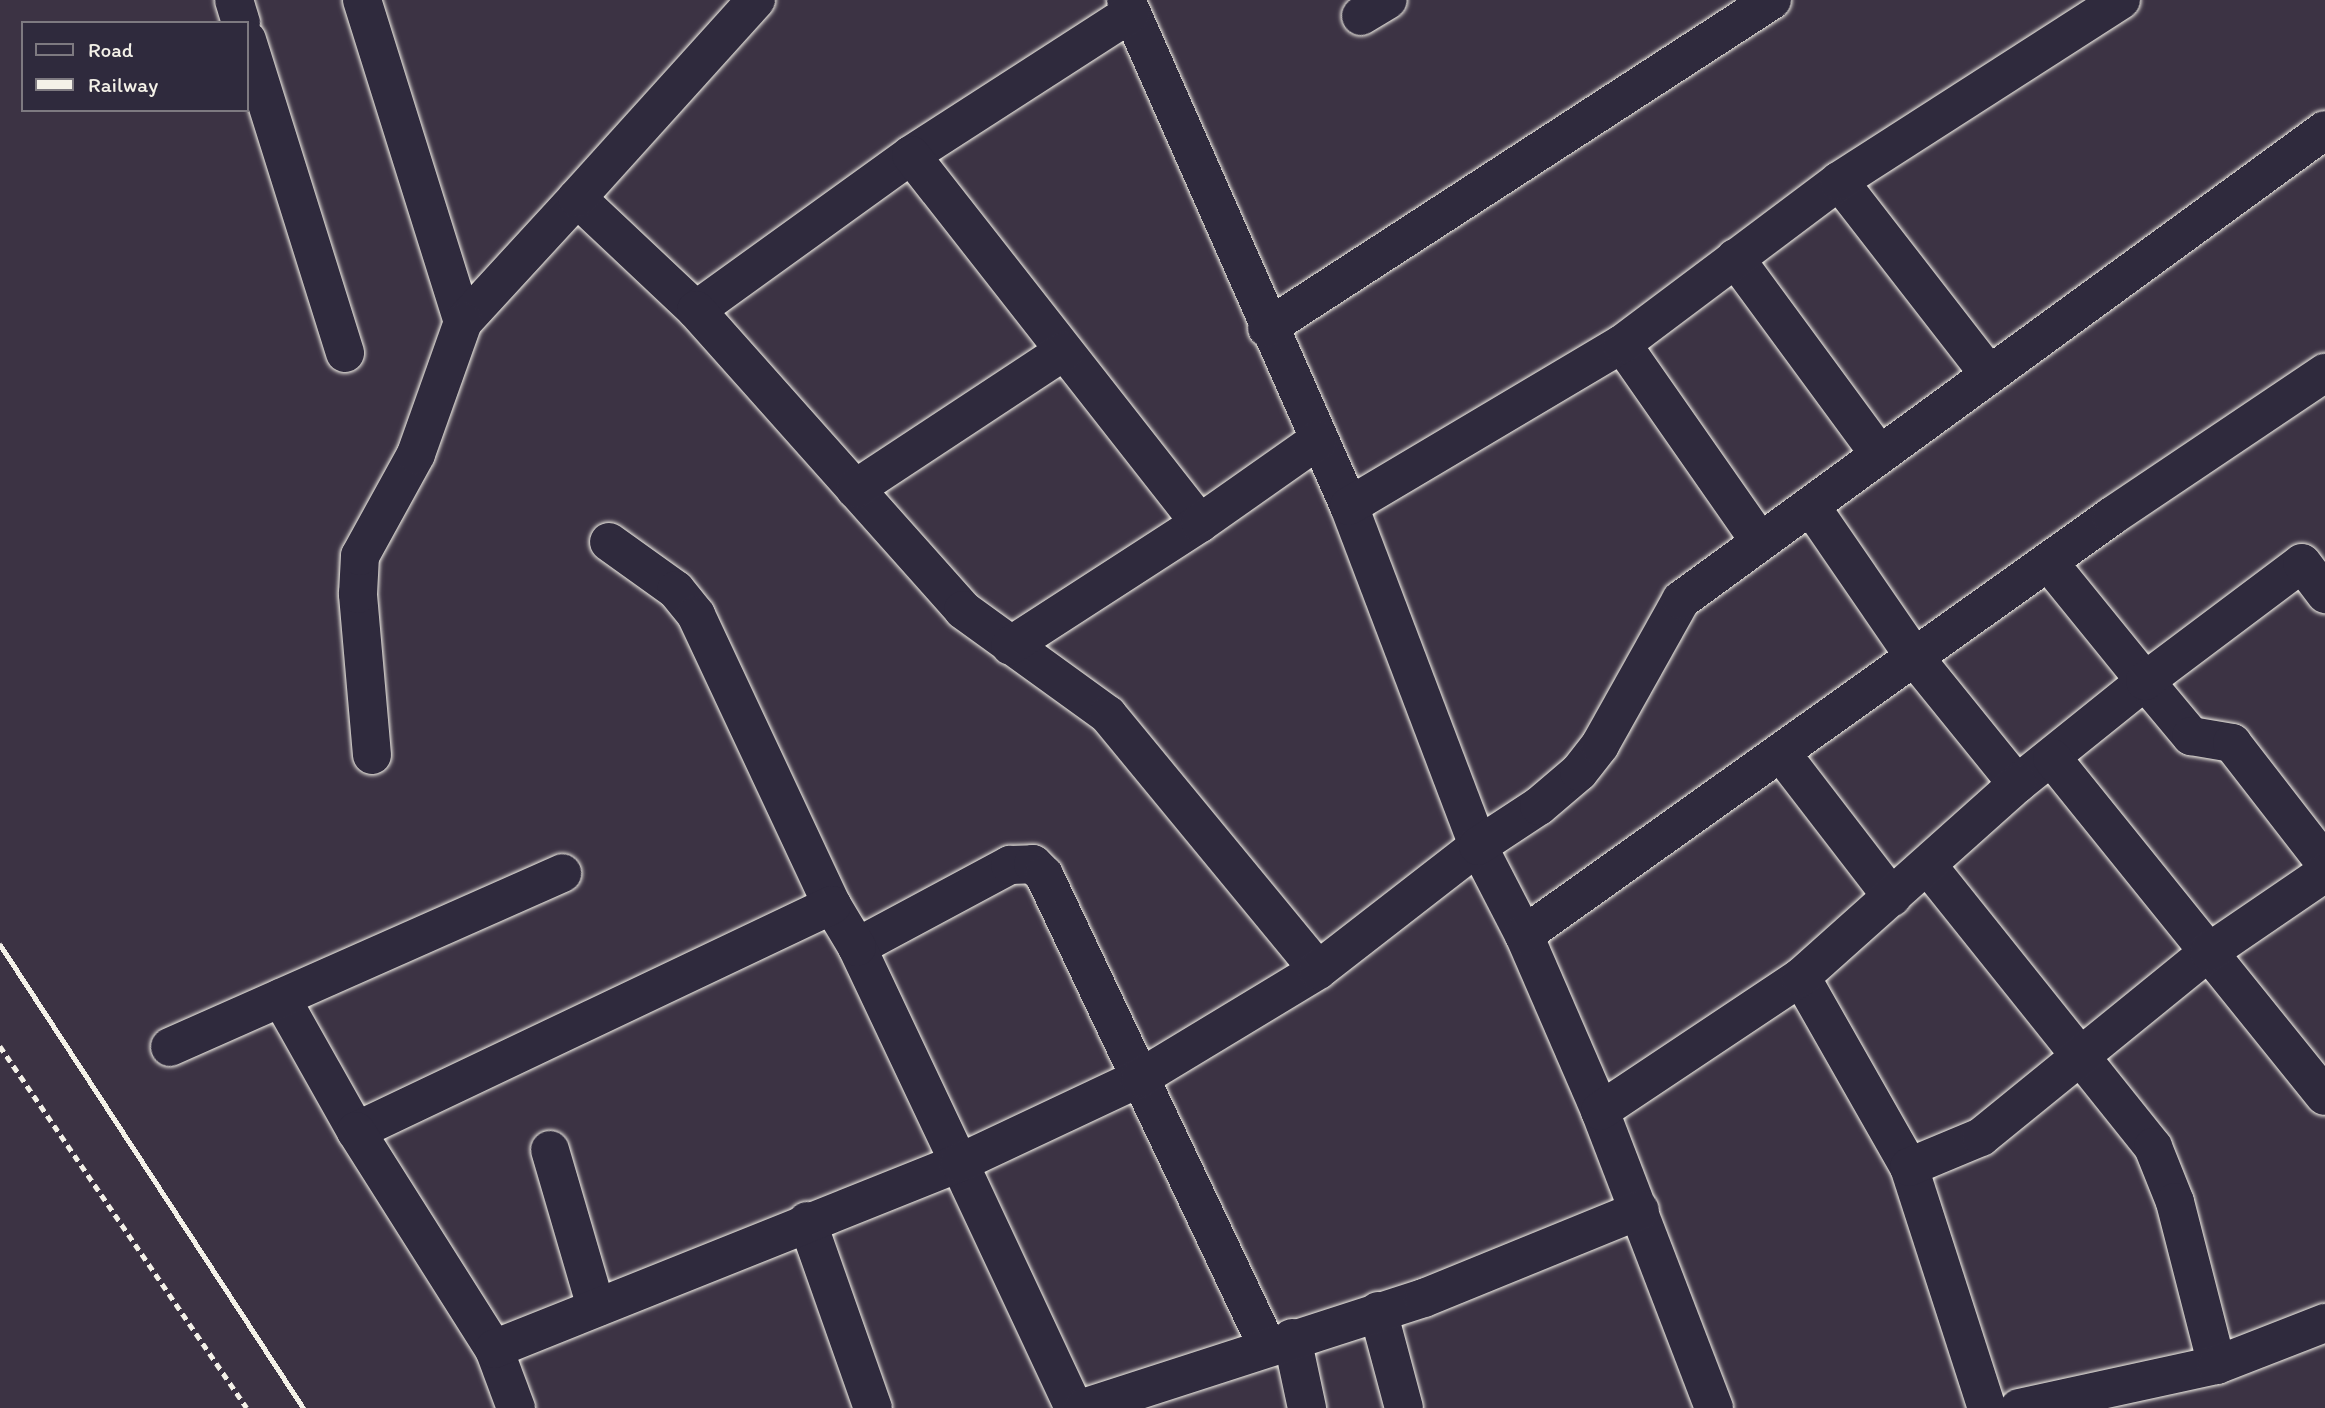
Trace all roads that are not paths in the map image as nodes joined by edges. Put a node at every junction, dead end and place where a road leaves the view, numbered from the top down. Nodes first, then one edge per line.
1 (234, 0) edge
2 (362, 0) edge
3 (756, 0) edge
4 (1772, 0) edge
5 (2121, 0) edge
6 (1129, 7) edge
7 (241, 21) edge
8 (248, 43) edge
9 (2325, 130) edge
10 (911, 155) junction
11 (1839, 181) junction
12 (577, 198) junction
13 (1735, 258) junction
14 (696, 310) junction
15 (463, 322) junction
16 (1267, 328) junction
17 (1622, 344) junction
18 (1065, 351) junction
19 (345, 354) dead end
20 (1987, 372) junction
21 (2325, 373) edge
22 (1318, 440) junction
23 (1879, 454) junction
24 (855, 489) junction
25 (1349, 506) junction
26 (1812, 508) junction
27 (1200, 523) junction
28 (609, 542) dead end
29 (1760, 542) junction
30 (2314, 555) edge
31 (2050, 564) junction
32 (2325, 594) edge
33 (1010, 646) junction
34 (1915, 658) junction
35 (2145, 681) junction
36 (1781, 753) junction
37 (372, 755) dead end
38 (2052, 758) junction
39 (2017, 784) junction
40 (1478, 846) junction
41 (2325, 863) edge
42 (1928, 866) junction
43 (562, 873) dead end
44 (2325, 873) edge
45 (1892, 897) junction
46 (832, 905) junction
47 (1524, 935) junction
48 (857, 947) junction
49 (2208, 952) junction
50 (1318, 970) junction
51 (1801, 977) junction
52 (281, 998) junction
53 (170, 1047) dead end
54 (2082, 1057) junction
55 (1140, 1078) junction
56 (2325, 1096) edge
57 (1600, 1111) junction
58 (356, 1131) junction
59 (550, 1150) dead end
60 (959, 1163) junction
61 (1909, 1167) junction
62 (1640, 1210) junction
63 (807, 1221) junction
64 (596, 1307) junction
65 (1378, 1311) junction
66 (2325, 1323) edge
67 (1279, 1342) junction
68 (494, 1349) junction
69 (2217, 1365) junction
70 (1160, 1395) edge
71 (516, 1408) edge
72 (873, 1408) edge
73 (1074, 1408) edge
74 (1083, 1408) edge
75 (1307, 1408) edge
76 (1404, 1408) edge
77 (1714, 1408) edge
78 (1987, 1408) edge
79 (2019, 1408) edge

1 - 7 street
2 - 15 street
3 - 12 street
4 - 16 street
5 - 11 street
6 - 10 street
6 - 16 street
8 - 19 street
9 - 20 street
10 - 14 street
10 - 18 street
11 - 13 street
11 - 20 street
12 - 14 street
12 - 15 street
13 - 17 street
13 - 23 street
14 - 24 street
15 - 37 street
16 - 22 street
17 - 25 street
17 - 29 street
18 - 24 street
18 - 27 street
20 - 23 street
21 - 31 street
22 - 25 street
22 - 27 street
23 - 26 street
24 - 33 street
25 - 40 street
26 - 29 street
26 - 34 street
27 - 33 street
28 - 46 street
29 - 40 street
30 - 32 street
30 - 35 street
31 - 34 street
31 - 35 street
33 - 50 street
34 - 36 street
34 - 39 street
35 - 38 street
35 - 41 street
36 - 45 street
36 - 47 street
38 - 39 street
38 - 49 street
39 - 42 street
40 - 47 street
40 - 50 street
42 - 45 street
42 - 54 street
43 - 52 street
44 - 49 street
45 - 51 street
46 - 48 street
46 - 58 street
47 - 57 street
48 - 55 street
48 - 60 street
49 - 54 street
49 - 56 street
50 - 55 street
51 - 57 street
51 - 61 street
52 - 53 street
52 - 58 street
54 - 61 street
54 - 69 street
55 - 60 street
55 - 67 street
57 - 62 street
58 - 68 street
59 - 64 street
60 - 63 street
60 - 73 street
61 - 78 street
62 - 65 street
62 - 77 street
63 - 64 street
63 - 72 street
64 - 68 street
65 - 67 street
65 - 76 street
66 - 69 street
67 - 70 street
67 - 75 street
68 - 71 street
69 - 79 street
70 - 74 street

